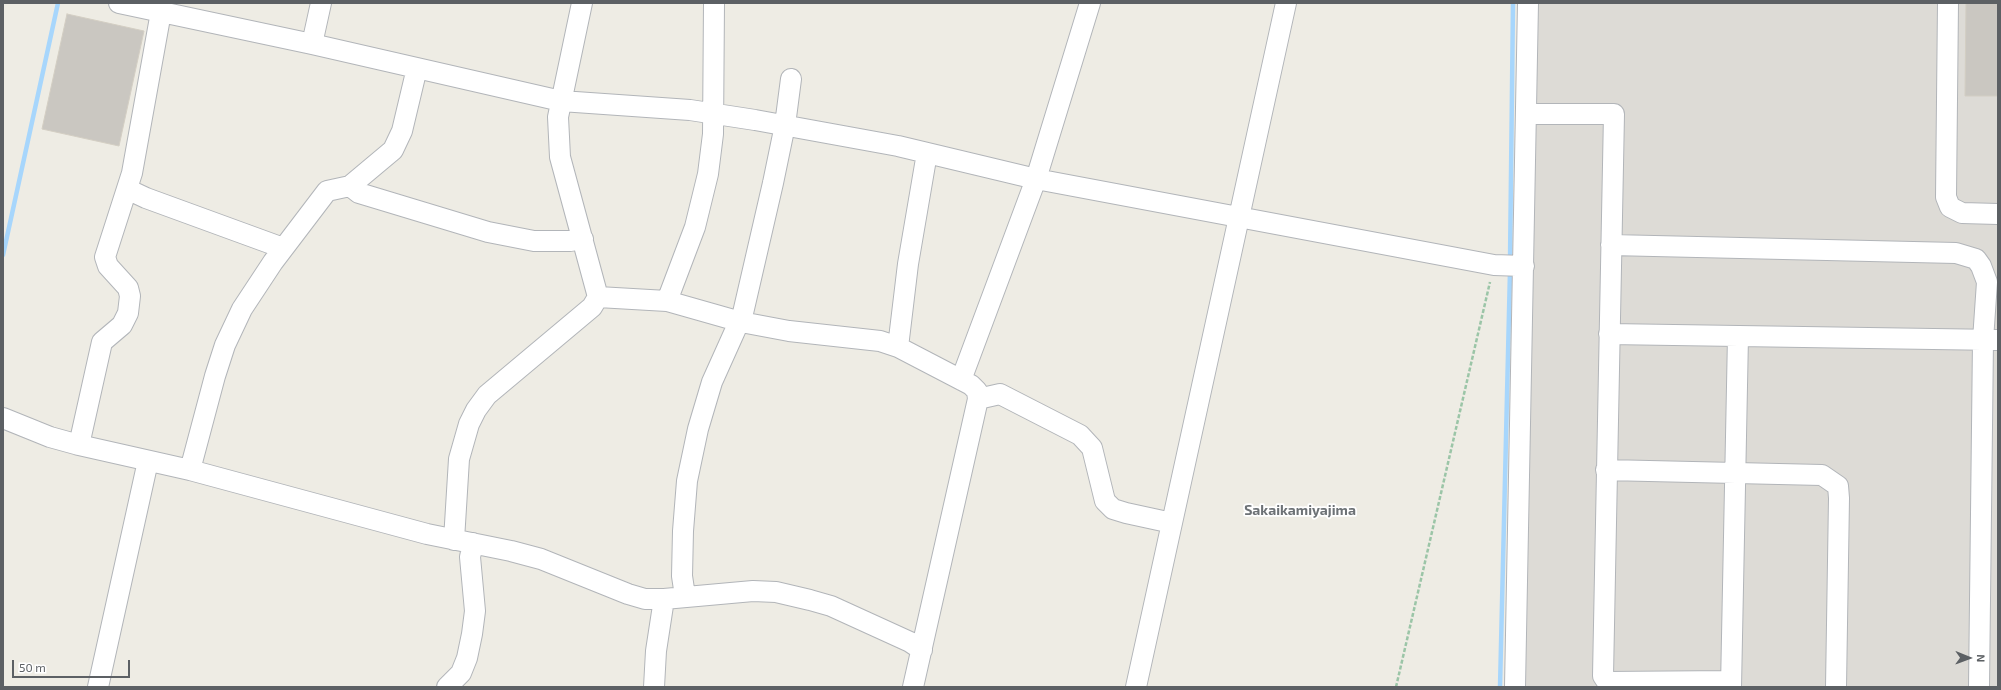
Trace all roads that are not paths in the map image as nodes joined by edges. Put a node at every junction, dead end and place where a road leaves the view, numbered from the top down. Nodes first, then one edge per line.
1 (119, 3) edge
2 (321, 3) edge
3 (582, 3) edge
4 (714, 3) edge
5 (1090, 3) edge
6 (1286, 3) edge
7 (1528, 3) edge
8 (1948, 3) edge
9 (160, 12) junction
10 (312, 44) junction
11 (417, 68) junction
12 (791, 79) dead end
13 (561, 101) junction
14 (713, 113) junction
15 (1526, 114) junction
16 (785, 125) junction
17 (927, 153) junction
18 (1036, 179) junction
19 (350, 186) junction
20 (127, 189) junction
21 (1998, 214) edge
22 (1240, 217) junction
23 (583, 239) junction
24 (1611, 245) junction
25 (283, 248) junction
26 (1524, 266) junction
27 (598, 297) junction
28 (667, 301) junction
29 (741, 322) junction
30 (1609, 334) junction
31 (1738, 336) junction
32 (1991, 340) edge
33 (898, 347) junction
34 (960, 380) junction
35 (978, 399) junction
36 (3, 418) edge
37 (79, 445) junction
38 (148, 461) junction
39 (190, 470) junction
40 (1606, 470) junction
41 (1735, 474) junction
42 (1172, 523) junction
43 (454, 540) junction
44 (473, 543) junction
45 (684, 596) junction
46 (664, 599) junction
47 (922, 650) junction
48 (1731, 684) edge
49 (455, 685) edge
50 (98, 687) edge
51 (654, 687) edge
52 (913, 687) edge
53 (1136, 687) edge
54 (1515, 687) edge
55 (1836, 687) edge
56 (1980, 687) edge

1 - 9 street
2 - 10 street
3 - 13 street
4 - 14 street
5 - 18 street
6 - 22 street
7 - 15 street
8 - 21 street
9 - 10 street
9 - 20 street
10 - 11 street
11 - 13 street
11 - 19 street
12 - 16 street
13 - 14 street
13 - 23 street
14 - 16 street
14 - 28 street
15 - 24 street
15 - 26 street
16 - 17 street
16 - 29 street
17 - 18 street
17 - 33 street
18 - 22 street
18 - 34 street
19 - 23 street
19 - 25 street
20 - 25 street
20 - 37 street
22 - 26 street
22 - 42 street
23 - 27 street
24 - 30 street
24 - 32 street
25 - 39 street
26 - 54 street
27 - 28 street
27 - 43 street
28 - 29 street
29 - 33 street
29 - 45 street
30 - 31 street
30 - 40 street
31 - 32 street
31 - 41 street
32 - 56 street
33 - 34 street
34 - 35 street
35 - 42 street
35 - 47 street
36 - 37 street
37 - 38 street
38 - 39 street
38 - 50 street
39 - 43 street
40 - 41 street
40 - 48 street
41 - 48 street
41 - 55 street
42 - 53 street
43 - 44 street
44 - 46 street
44 - 49 street
45 - 46 street
45 - 47 street
46 - 51 street
47 - 52 street

